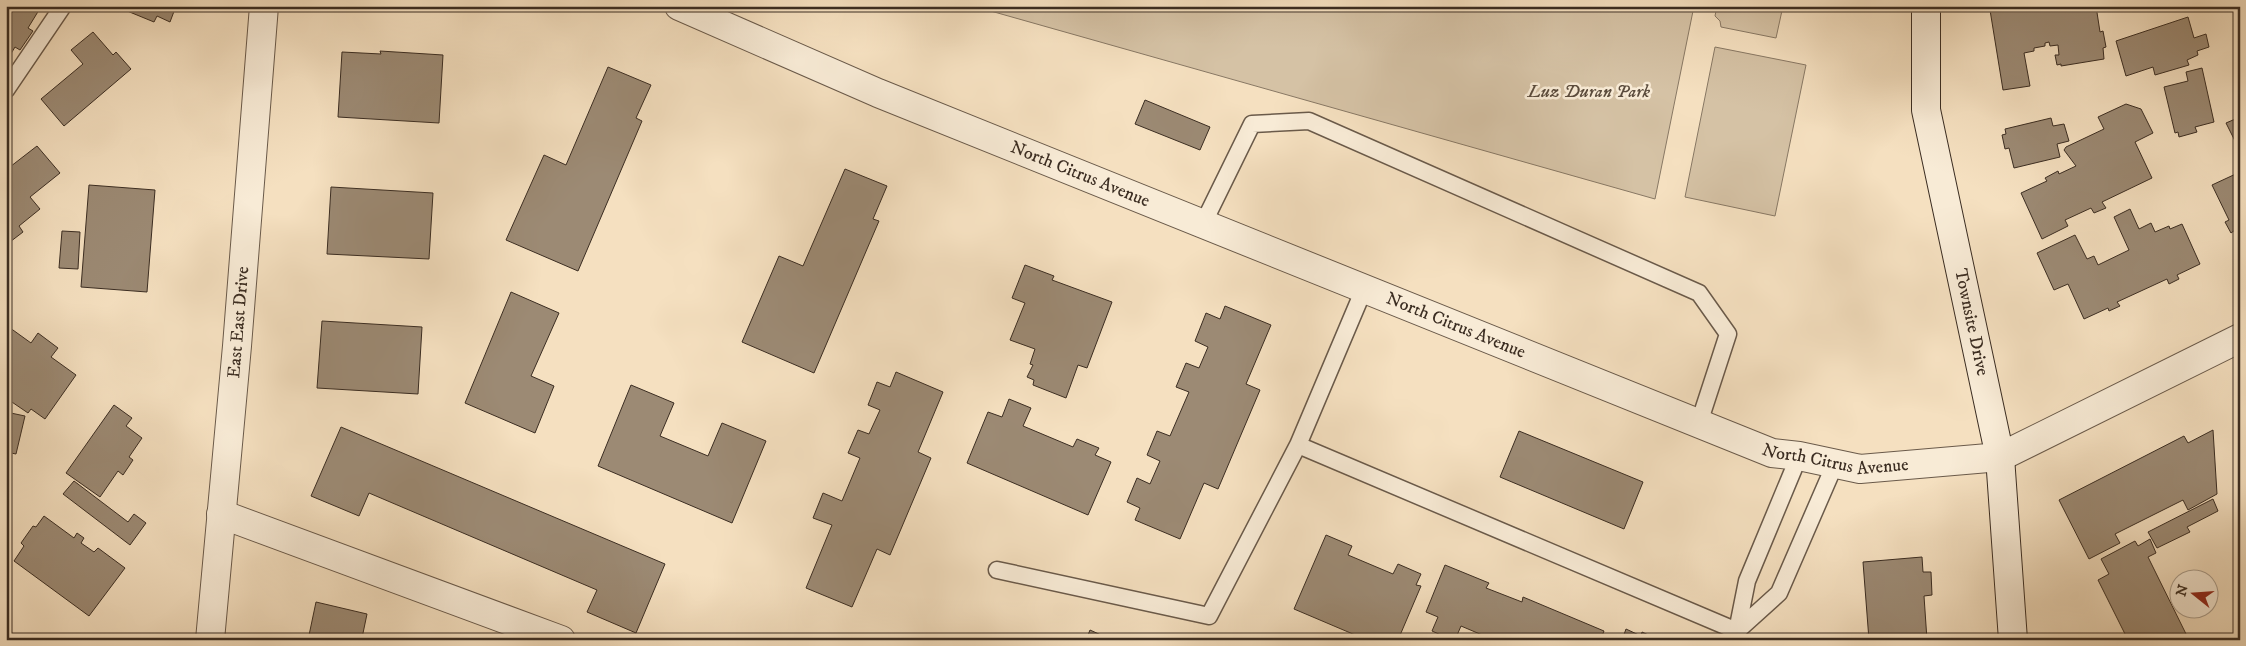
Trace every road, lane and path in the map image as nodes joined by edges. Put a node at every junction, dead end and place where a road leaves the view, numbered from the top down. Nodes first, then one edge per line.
1 (64, 6) edge
2 (264, 6) edge
3 (679, 6) edge
4 (1926, 6) edge
5 (6, 90) edge
6 (1203, 224) junction
7 (1364, 289) junction
8 (2240, 338) edge
9 (1699, 424) junction
10 (1298, 445) junction
11 (1799, 456) junction
12 (2000, 457) junction
13 (1835, 464) junction
14 (221, 514) junction
15 (997, 570) dead end
16 (1737, 630) junction
17 (210, 640) edge
18 (561, 640) edge
19 (2013, 640) edge

1 - 5 lane
2 - 14 street, East East Drive
3 - 6 street, North Citrus Avenue
4 - 12 street, Townsite Drive
6 - 7 street, North Citrus Avenue
6 - 9 lane
7 - 9 street, North Citrus Avenue
7 - 10 lane
8 - 12 street, North Citrus Avenue
9 - 11 street, North Citrus Avenue
10 - 15 lane
10 - 16 lane
11 - 13 street, North Citrus Avenue
11 - 16 lane
12 - 13 street, North Citrus Avenue
12 - 19 street, Townsite Drive
13 - 16 lane
14 - 17 street, East East Drive
14 - 18 street

